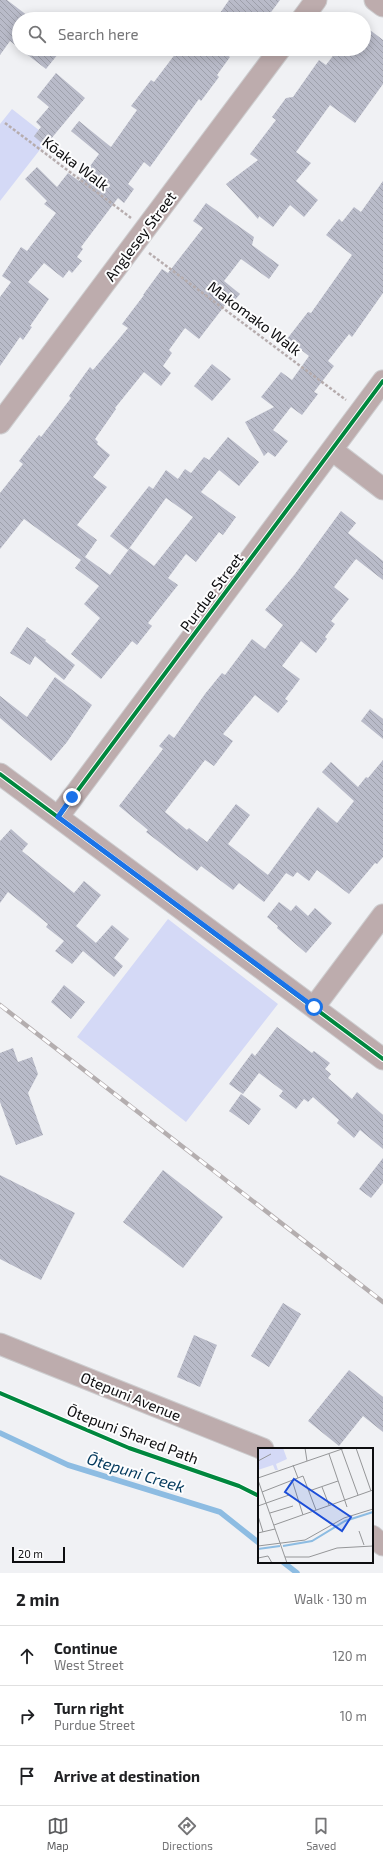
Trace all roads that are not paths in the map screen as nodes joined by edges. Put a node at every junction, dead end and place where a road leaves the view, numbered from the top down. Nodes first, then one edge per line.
1 (316, 0) edge
2 (375, 0) edge
3 (383, 6) edge
4 (307, 12) edge
5 (275, 56) edge
6 (383, 381) edge
7 (0, 423) edge
8 (332, 450) junction
9 (383, 489) edge
10 (0, 774) edge
11 (58, 817) junction
12 (383, 915) edge
13 (314, 1007) junction
14 (383, 1059) edge
15 (0, 1344) edge
16 (260, 1448) edge
17 (373, 1537) edge
18 (383, 1545) edge

1 - 4 street
2 - 3 street
5 - 7 street, Anglesey Street
6 - 8 street, Purdue Street
8 - 9 street
8 - 11 street, Purdue Street
10 - 11 street
11 - 13 street
12 - 13 street
13 - 14 street
15 - 16 street, Otepuni Avenue
17 - 18 street

